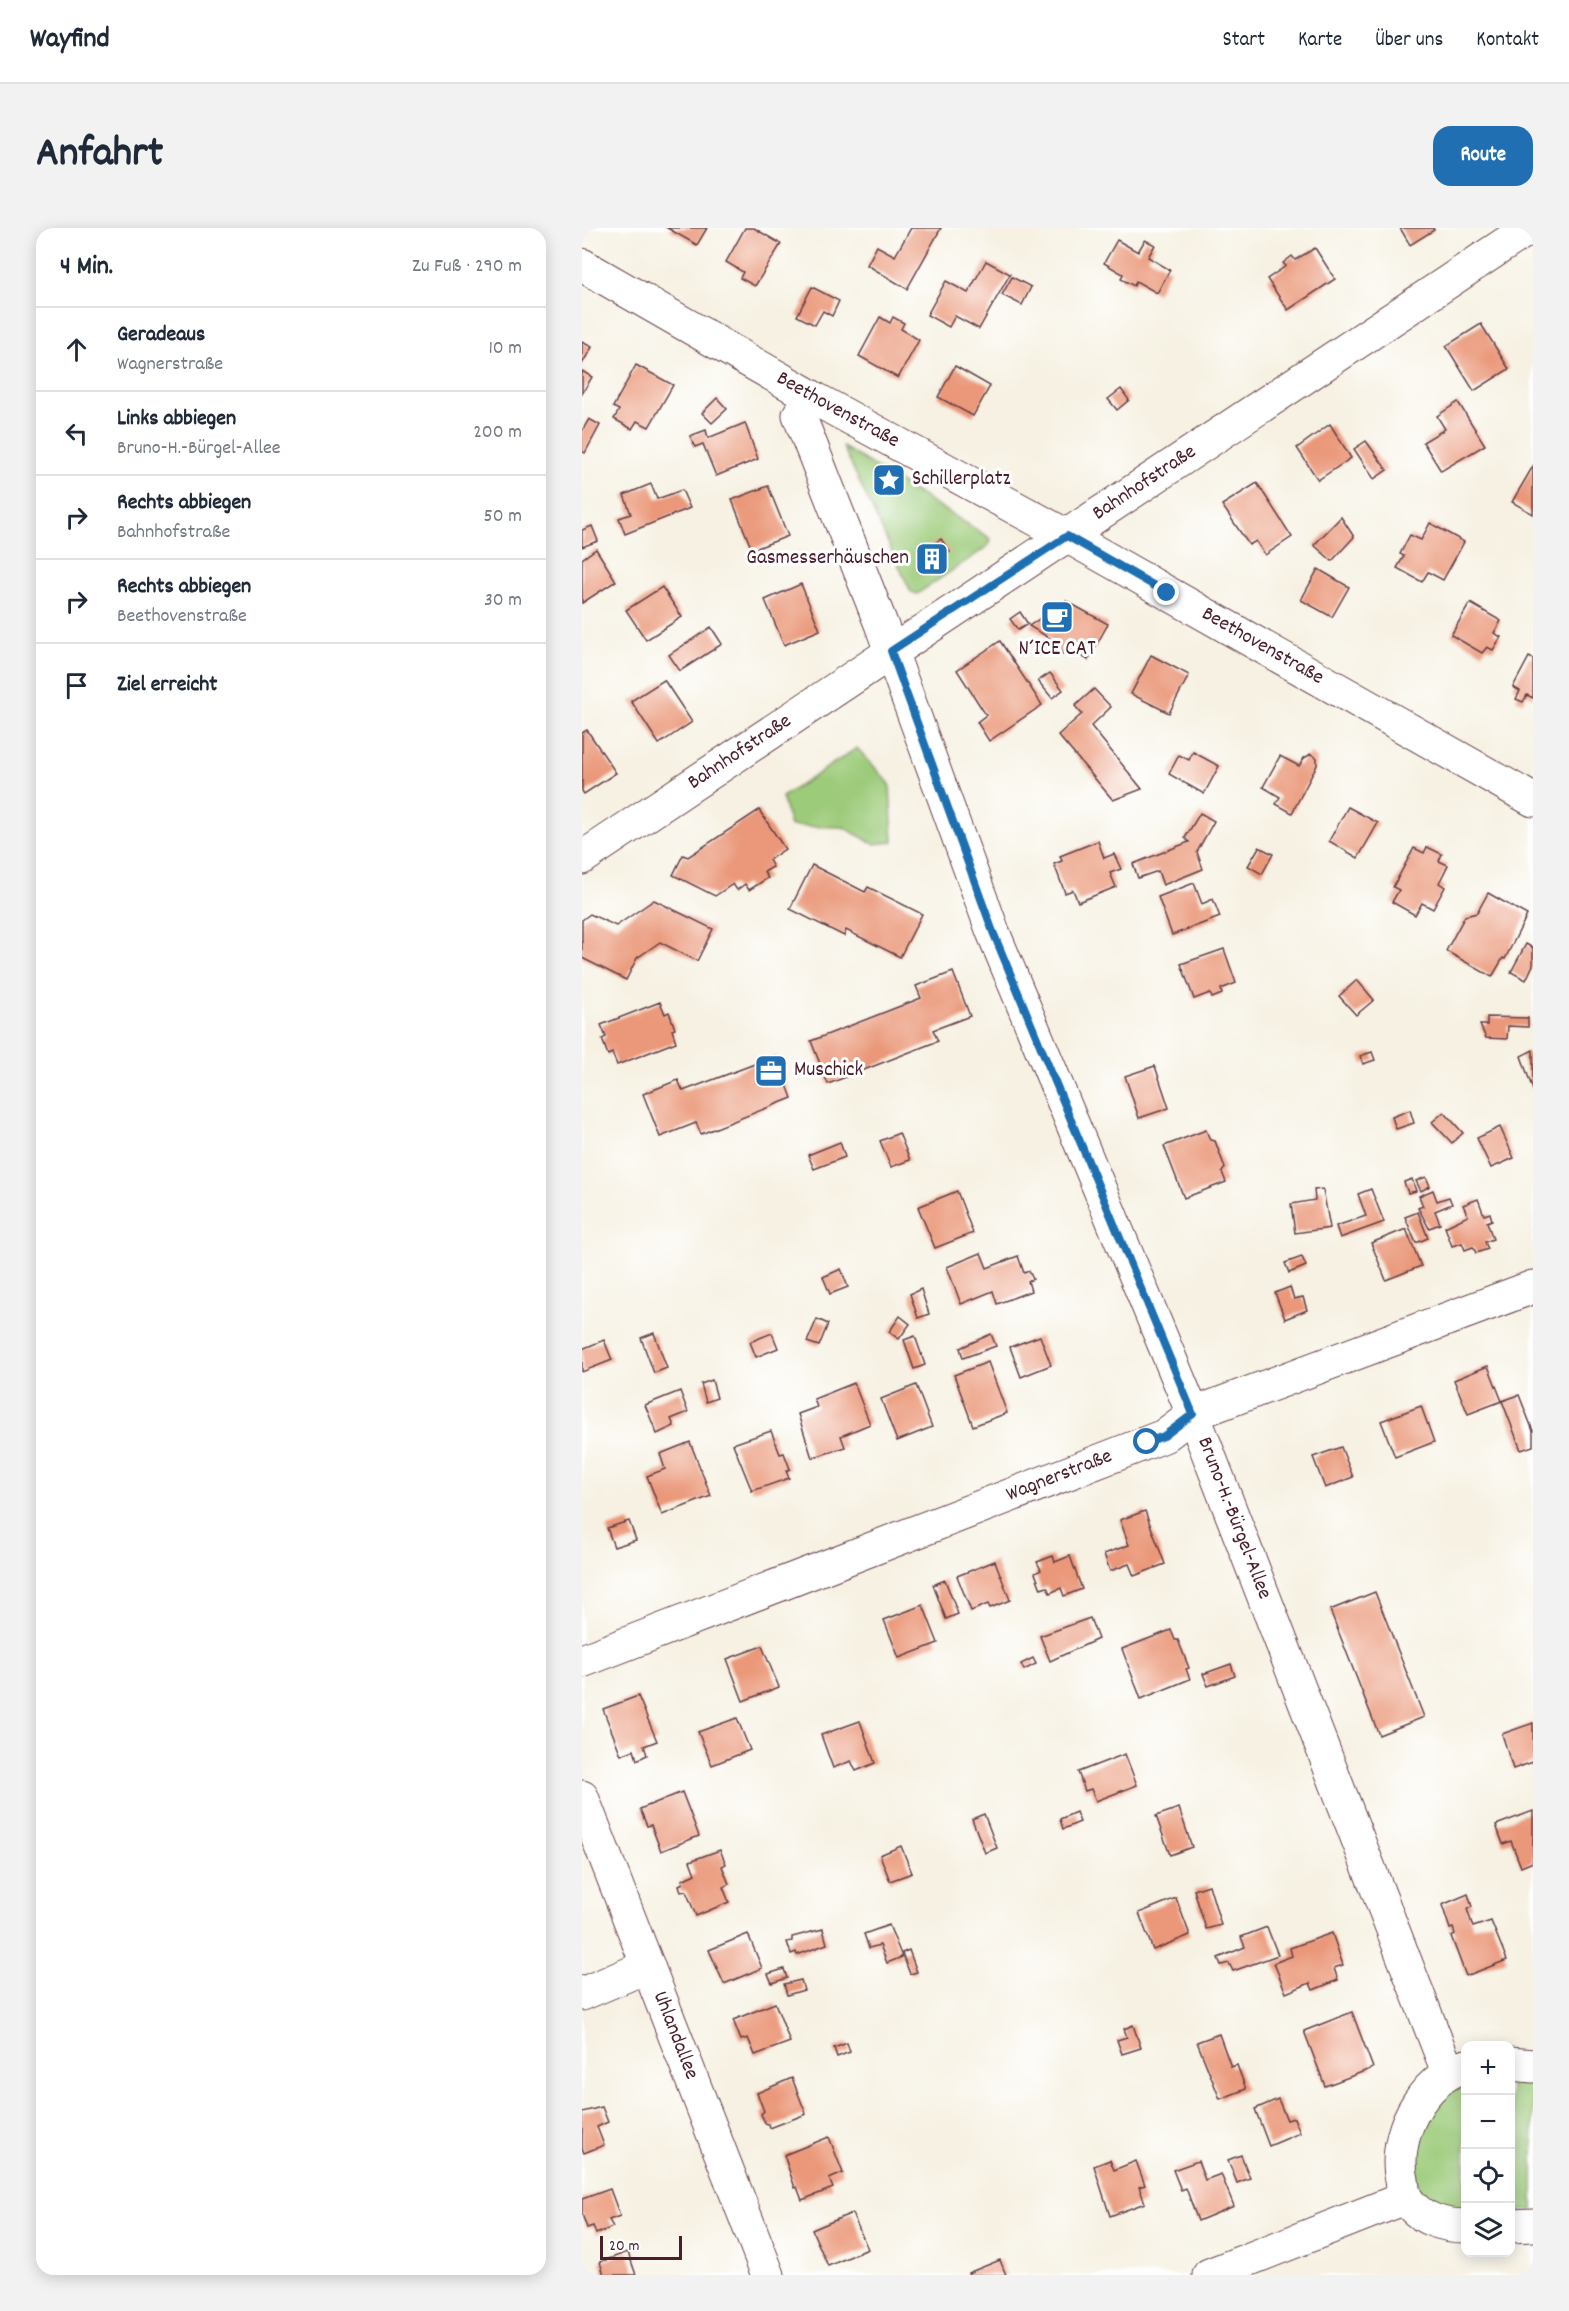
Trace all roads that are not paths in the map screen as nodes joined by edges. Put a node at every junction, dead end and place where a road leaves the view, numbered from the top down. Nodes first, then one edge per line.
1 (1529, 228) edge
2 (582, 265) edge
3 (810, 396) junction
4 (1067, 536) junction
5 (891, 651) junction
6 (1533, 800) edge
7 (582, 858) edge
8 (1533, 1287) edge
9 (1193, 1414) junction
10 (582, 1661) edge
11 (582, 1797) edge
12 (648, 1966) junction
13 (582, 1994) edge
14 (1515, 2064) edge
15 (1533, 2066) edge
16 (1457, 2069) edge
17 (1405, 2198) junction
18 (1533, 2224) edge
19 (1461, 2226) edge
20 (1515, 2226) edge
21 (768, 2275) edge
22 (1209, 2275) edge

1 - 4 street, Bahnhofstraße
2 - 3 street, Beethovenstraße
3 - 4 street, Beethovenstraße
3 - 5 street, Bruno-H.-Bürgel-Allee
4 - 5 street, Bahnhofstraße
4 - 6 street, Beethovenstraße
5 - 7 street, Bahnhofstraße
5 - 9 street, Bruno-H.-Bürgel-Allee
8 - 9 street, Wagnerstraße
9 - 10 street, Wagnerstraße
9 - 16 street, Bruno-H.-Bürgel-Allee
11 - 12 street, Uhlandallee
12 - 13 street
12 - 21 street, Uhlandallee
14 - 15 street
16 - 17 street
17 - 19 street
17 - 22 street
18 - 20 street

